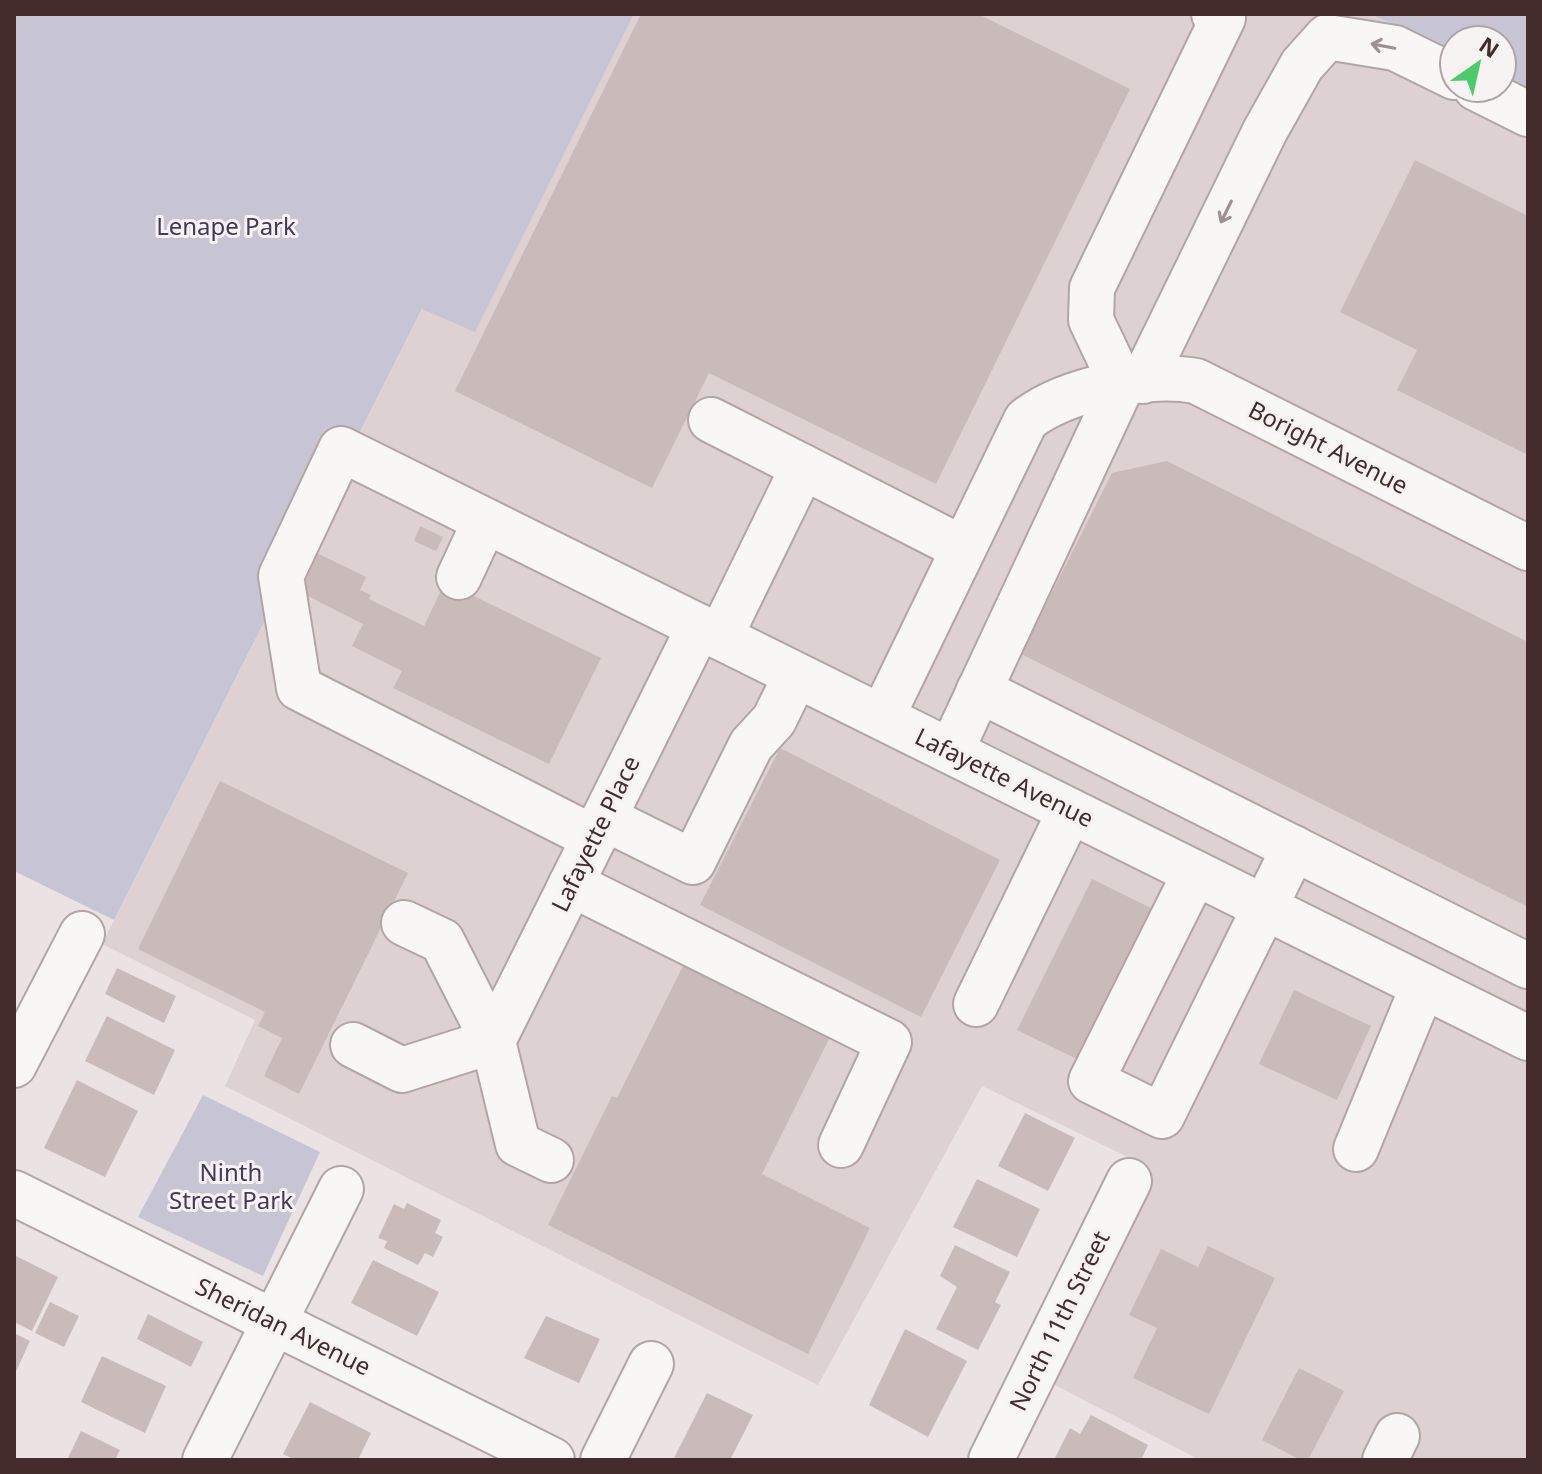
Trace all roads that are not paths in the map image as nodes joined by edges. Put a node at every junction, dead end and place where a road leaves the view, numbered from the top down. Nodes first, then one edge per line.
1 (1214, 14) edge
2 (1438, 69) edge
3 (1508, 104) edge
4 (1528, 114) edge
5 (1132, 383) junction
6 (711, 420) dead end
7 (803, 467) junction
8 (482, 519) junction
9 (962, 548) junction
10 (1528, 548) edge
11 (459, 577) dead end
12 (709, 632) junction
13 (796, 675) junction
14 (979, 690) junction
15 (882, 717) junction
16 (951, 751) junction
17 (1070, 811) junction
18 (599, 828) junction
19 (1294, 848) junction
20 (1195, 873) junction
21 (571, 884) junction
22 (1265, 907) junction
23 (404, 923) dead end
24 (82, 934) dead end
25 (1528, 966) edge
26 (1423, 986) junction
27 (976, 1004) dead end
28 (1528, 1038) edge
29 (493, 1041) junction
30 (353, 1045) dead end
31 (14, 1065) edge
32 (841, 1145) dead end
33 (1356, 1149) dead end
34 (551, 1160) dead end
35 (1129, 1181) dead end
36 (341, 1189) dead end
37 (14, 1193) edge
38 (274, 1322) junction
39 (651, 1364) dead end
40 (205, 1460) edge
41 (552, 1460) edge
42 (603, 1460) edge
43 (991, 1460) edge

1 - 5 street
2 -> 5 street
3 - 4 street
5 - 9 street, Boright Avenue
5 - 10 street, Boright Avenue
5 - 14 street
6 - 7 street
7 - 9 street
7 - 12 street, Lafayette Place
8 - 11 street
8 - 12 street, Lafayette Avenue
8 - 18 street, Lafayette Avenue
9 - 15 street, Boright Avenue
12 - 13 street, Lafayette Avenue
12 - 18 street, Lafayette Place
13 - 15 street, Lafayette Avenue
13 - 18 street
14 - 16 street
14 - 19 street
15 - 16 street, Lafayette Avenue
16 - 17 street, Lafayette Avenue
17 - 20 street, Lafayette Avenue
17 - 27 street
18 - 21 street, Lafayette Place
19 - 22 street
19 - 25 street
20 - 22 street, Lafayette Avenue
20 - 22 street
21 - 29 street, Lafayette Place
21 - 32 street
22 - 26 street, Lafayette Avenue
23 - 29 street
24 - 31 street
26 - 28 street, Lafayette Avenue
26 - 33 street
29 - 30 street
29 - 34 street
35 - 43 street, North 11th Street
36 - 38 street
37 - 38 street, Sheridan Avenue
38 - 40 street
38 - 41 street, Sheridan Avenue
39 - 42 street

